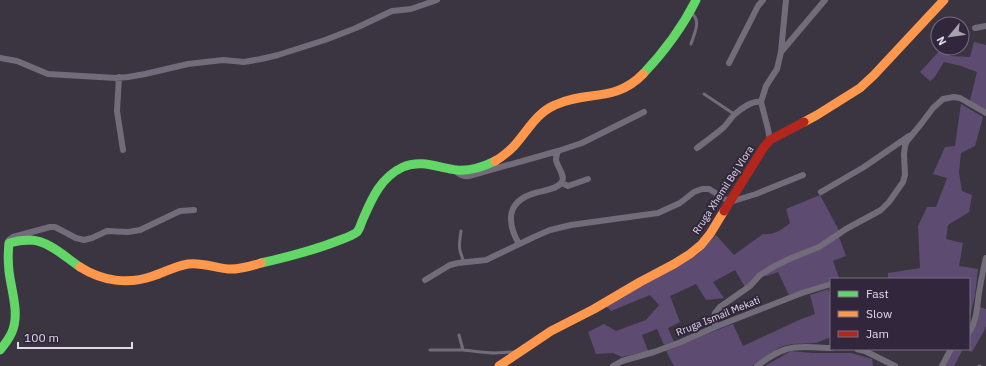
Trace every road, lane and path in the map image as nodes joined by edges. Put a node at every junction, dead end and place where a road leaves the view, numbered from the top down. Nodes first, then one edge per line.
1 (437, 0) edge
2 (696, 0) edge
3 (763, 0) edge
4 (786, 0) edge
5 (825, 0) edge
6 (944, 0) edge
7 (690, 12) junction
8 (986, 26) edge
9 (975, 28) dead end
10 (691, 44) dead end
11 (781, 52) junction
12 (0, 58) edge
13 (729, 62) dead end
14 (119, 77) junction
15 (704, 94) dead end
16 (761, 102) junction
17 (644, 112) dead end
18 (986, 113) edge
19 (734, 114) junction
20 (915, 132) junction
21 (770, 140) junction
22 (696, 148) dead end
23 (123, 150) dead end
24 (558, 151) junction
25 (454, 170) junction
26 (803, 174) dead end
27 (588, 179) dead end
28 (562, 183) junction
29 (821, 192) dead end
30 (730, 202) junction
31 (194, 210) dead end
32 (461, 231) dead end
33 (9, 243) junction
34 (519, 244) junction
35 (986, 258) edge
36 (464, 262) junction
37 (425, 280) dead end
38 (830, 284) edge
39 (715, 327) junction
40 (970, 330) edge
41 (459, 335) dead end
42 (830, 348) edge
43 (0, 350) edge
44 (430, 350) dead end
45 (463, 350) junction
46 (860, 350) edge
47 (950, 350) edge
48 (518, 353) junction
49 (499, 366) edge
50 (613, 366) edge
51 (757, 366) edge
52 (895, 366) edge
53 (942, 366) edge

1 - 14 street
2 - 7 street
3 - 13 street
4 - 11 street
5 - 11 street
6 - 21 street, Rruga Xhemil Bej Vlora
7 - 10 lane
7 - 25 street
8 - 9 street
11 - 16 street
12 - 14 street
14 - 23 street
15 - 19 lane
16 - 19 street
16 - 21 street
17 - 24 street
18 - 20 street
19 - 22 street
20 - 29 street
20 - 39 street
21 - 30 street, Rruga Xhemil Bej Vlora
24 - 25 street
24 - 28 street
25 - 33 street
26 - 30 street
27 - 28 street
28 - 34 street
30 - 34 street
30 - 48 street, Rruga Xhemil Bej Vlora
31 - 33 street
32 - 36 lane
33 - 43 street
34 - 36 street
35 - 40 street
36 - 37 street
38 - 39 street, Rruga Ismail Mekati
39 - 50 street, Rruga Ismail Mekati
41 - 45 lane
42 - 51 street
44 - 45 lane
45 - 48 lane
46 - 52 street
47 - 53 street
48 - 49 street, Rruga Xhemil Bej Vlora

